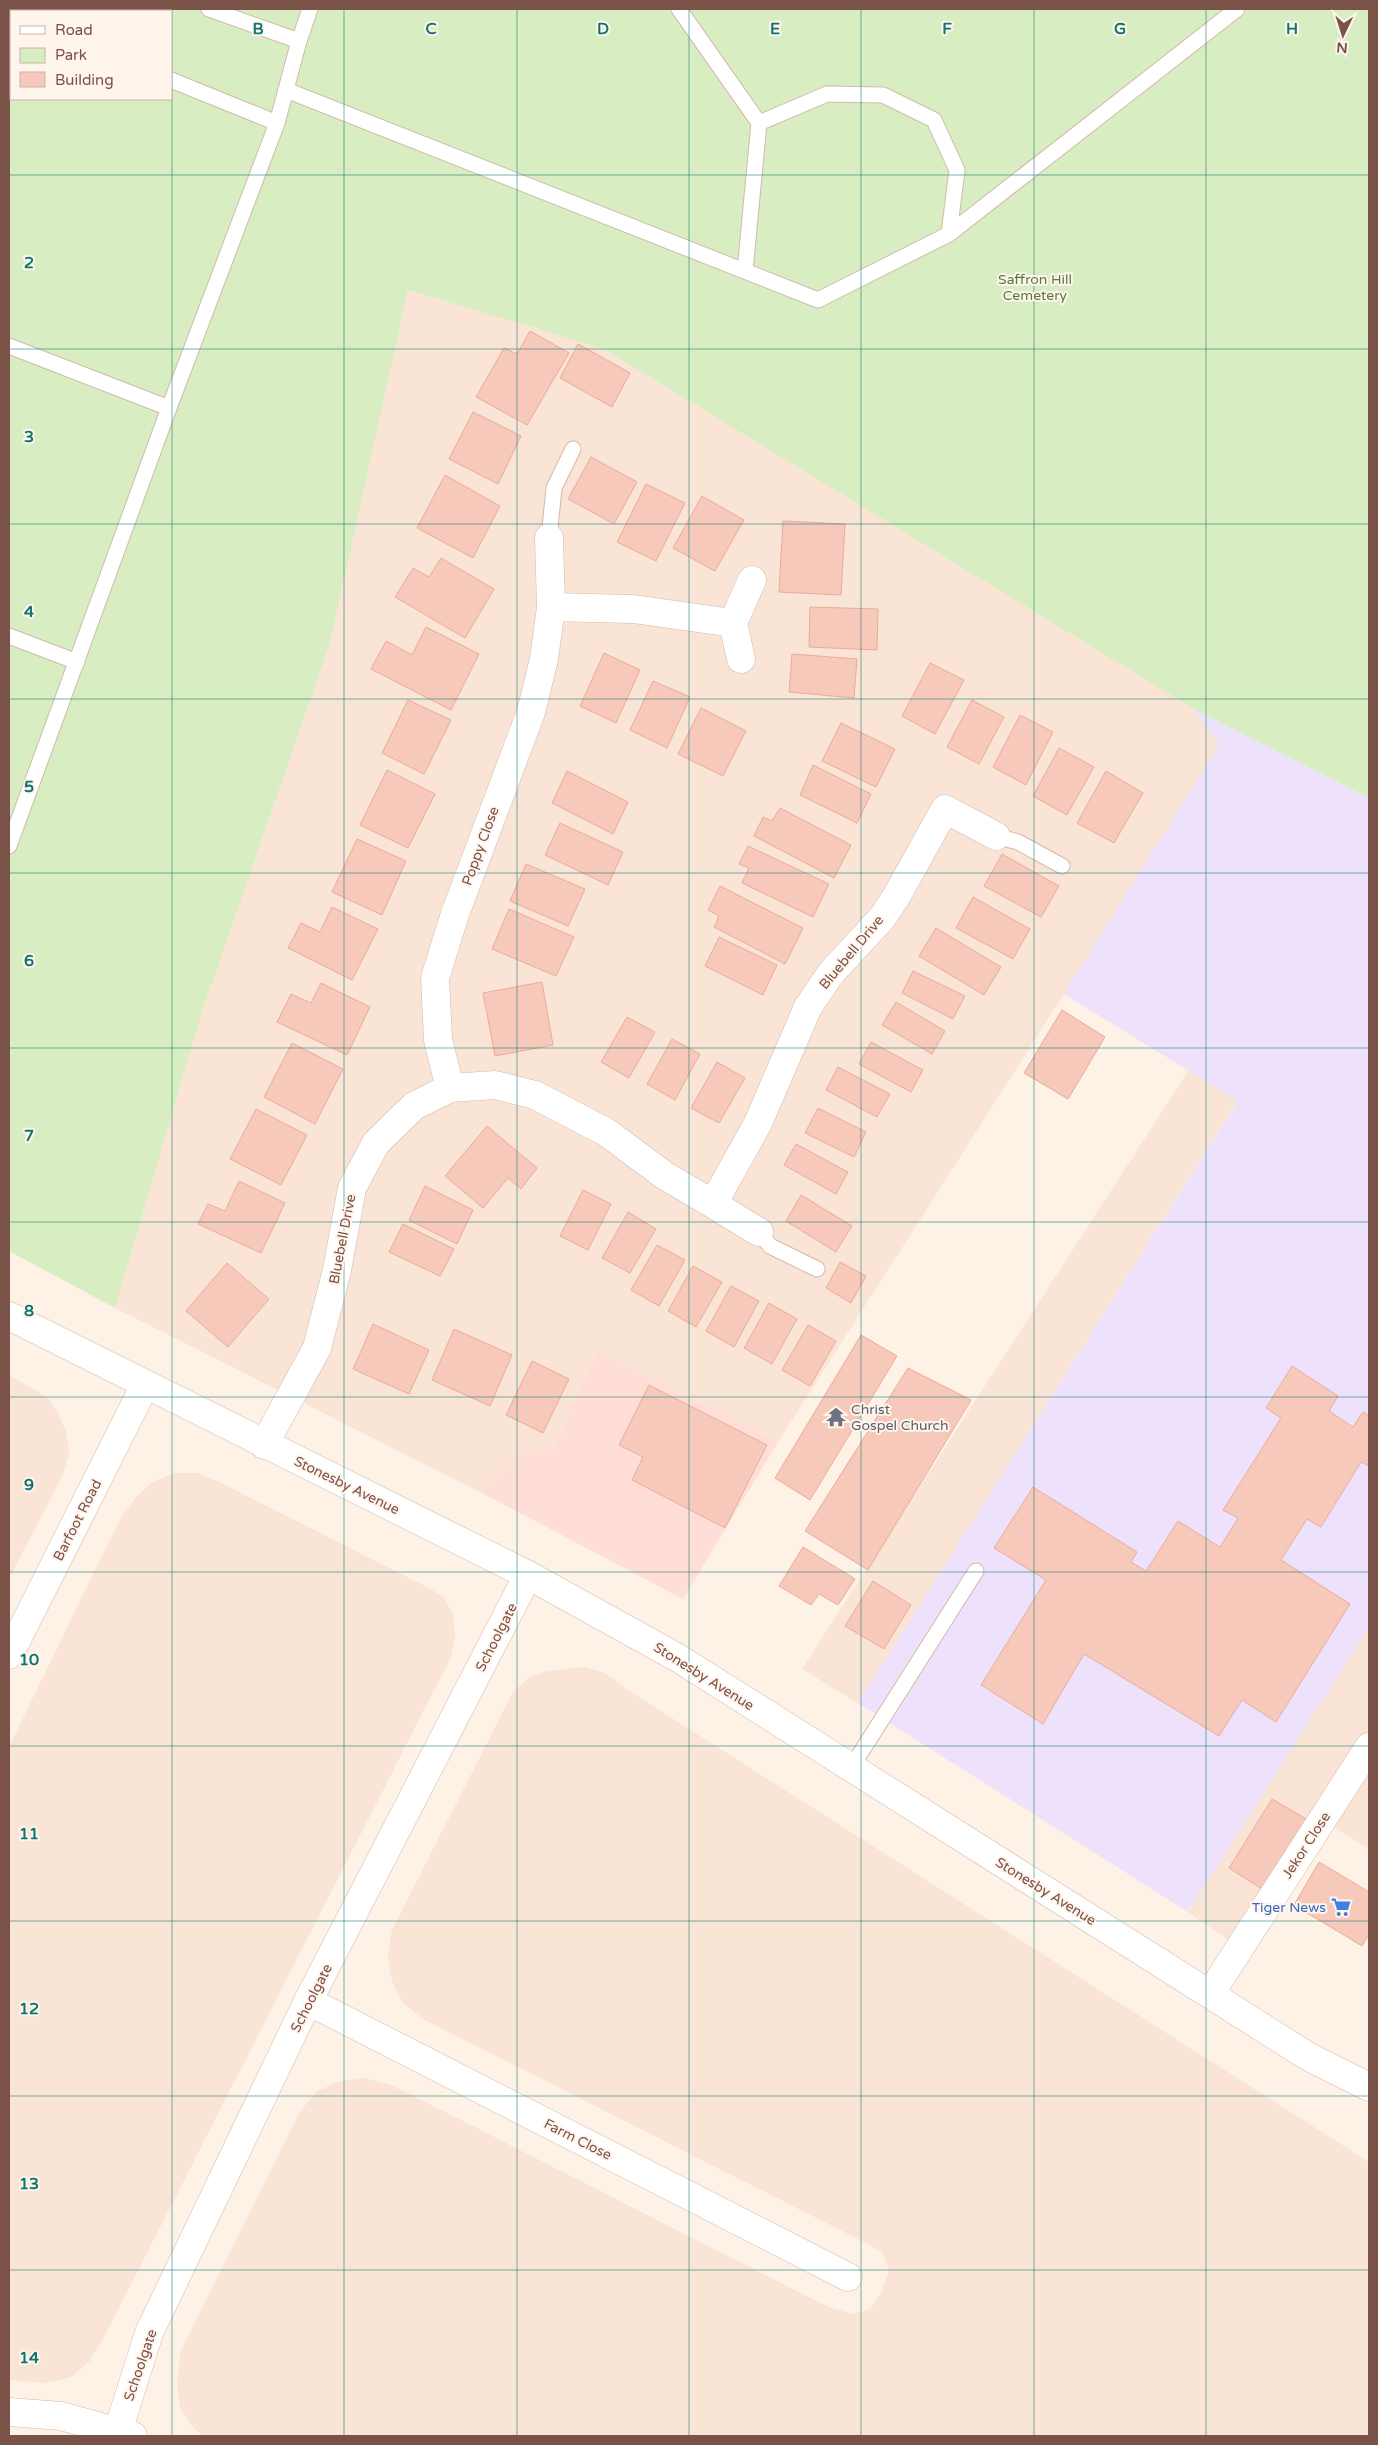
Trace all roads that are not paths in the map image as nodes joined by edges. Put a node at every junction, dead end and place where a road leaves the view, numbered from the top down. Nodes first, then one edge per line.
1 (209, 9) edge
2 (310, 9) edge
3 (679, 9) edge
4 (1238, 9) edge
5 (299, 41) junction
6 (172, 80) edge
7 (286, 90) junction
8 (277, 124) junction
9 (759, 124) junction
10 (949, 234) junction
11 (745, 271) junction
12 (9, 346) edge
13 (169, 408) junction
14 (573, 449) dead end
15 (549, 538) joint
16 (752, 580) dead end
17 (551, 607) junction
18 (732, 623) junction
19 (9, 636) edge
20 (741, 659) dead end
21 (77, 662) junction
22 (996, 836) joint
23 (9, 846) edge
24 (1062, 866) dead end
25 (450, 1088) junction
26 (713, 1204) junction
27 (759, 1232) joint
28 (816, 1269) dead end
29 (9, 1316) edge
30 (145, 1385) junction
31 (264, 1444) junction
32 (976, 1571) dead end
33 (528, 1575) junction
34 (9, 1655) edge
35 (1369, 1747) edge
36 (851, 1768) junction
37 (1210, 1994) junction
38 (308, 2001) junction
39 (1369, 2087) edge
40 (848, 2277) dead end
41 (9, 2412) edge
42 (125, 2434) edge

1 - 5 lane
2 - 5 lane
3 - 9 lane
4 - 10 lane
5 - 7 lane
6 - 8 lane
7 - 8 lane
7 - 11 lane
8 - 13 lane
9 - 10 lane
9 - 11 lane
10 - 11 lane
12 - 13 lane
13 - 21 lane
14 - 15 lane, Poppy Close
15 - 17 street, Poppy Close
16 - 18 street
17 - 18 street
17 - 25 street, Poppy Close
18 - 20 street
19 - 21 lane
21 - 23 lane
22 - 24 lane
22 - 26 street, Bluebell Drive
25 - 26 street, Bluebell Drive
25 - 31 street, Bluebell Drive
26 - 27 street, Bluebell Drive
27 - 28 lane
29 - 30 street, Stonesby Avenue
30 - 31 street, Stonesby Avenue
30 - 34 street, Barfoot Road
31 - 33 street, Stonesby Avenue
32 - 36 lane
33 - 36 street, Stonesby Avenue
33 - 38 street, Schoolgate
35 - 37 street, Jekor Close
36 - 37 street, Stonesby Avenue
37 - 39 street, Stonesby Avenue
38 - 40 street, Farm Close
38 - 42 street, Schoolgate
41 - 42 street

